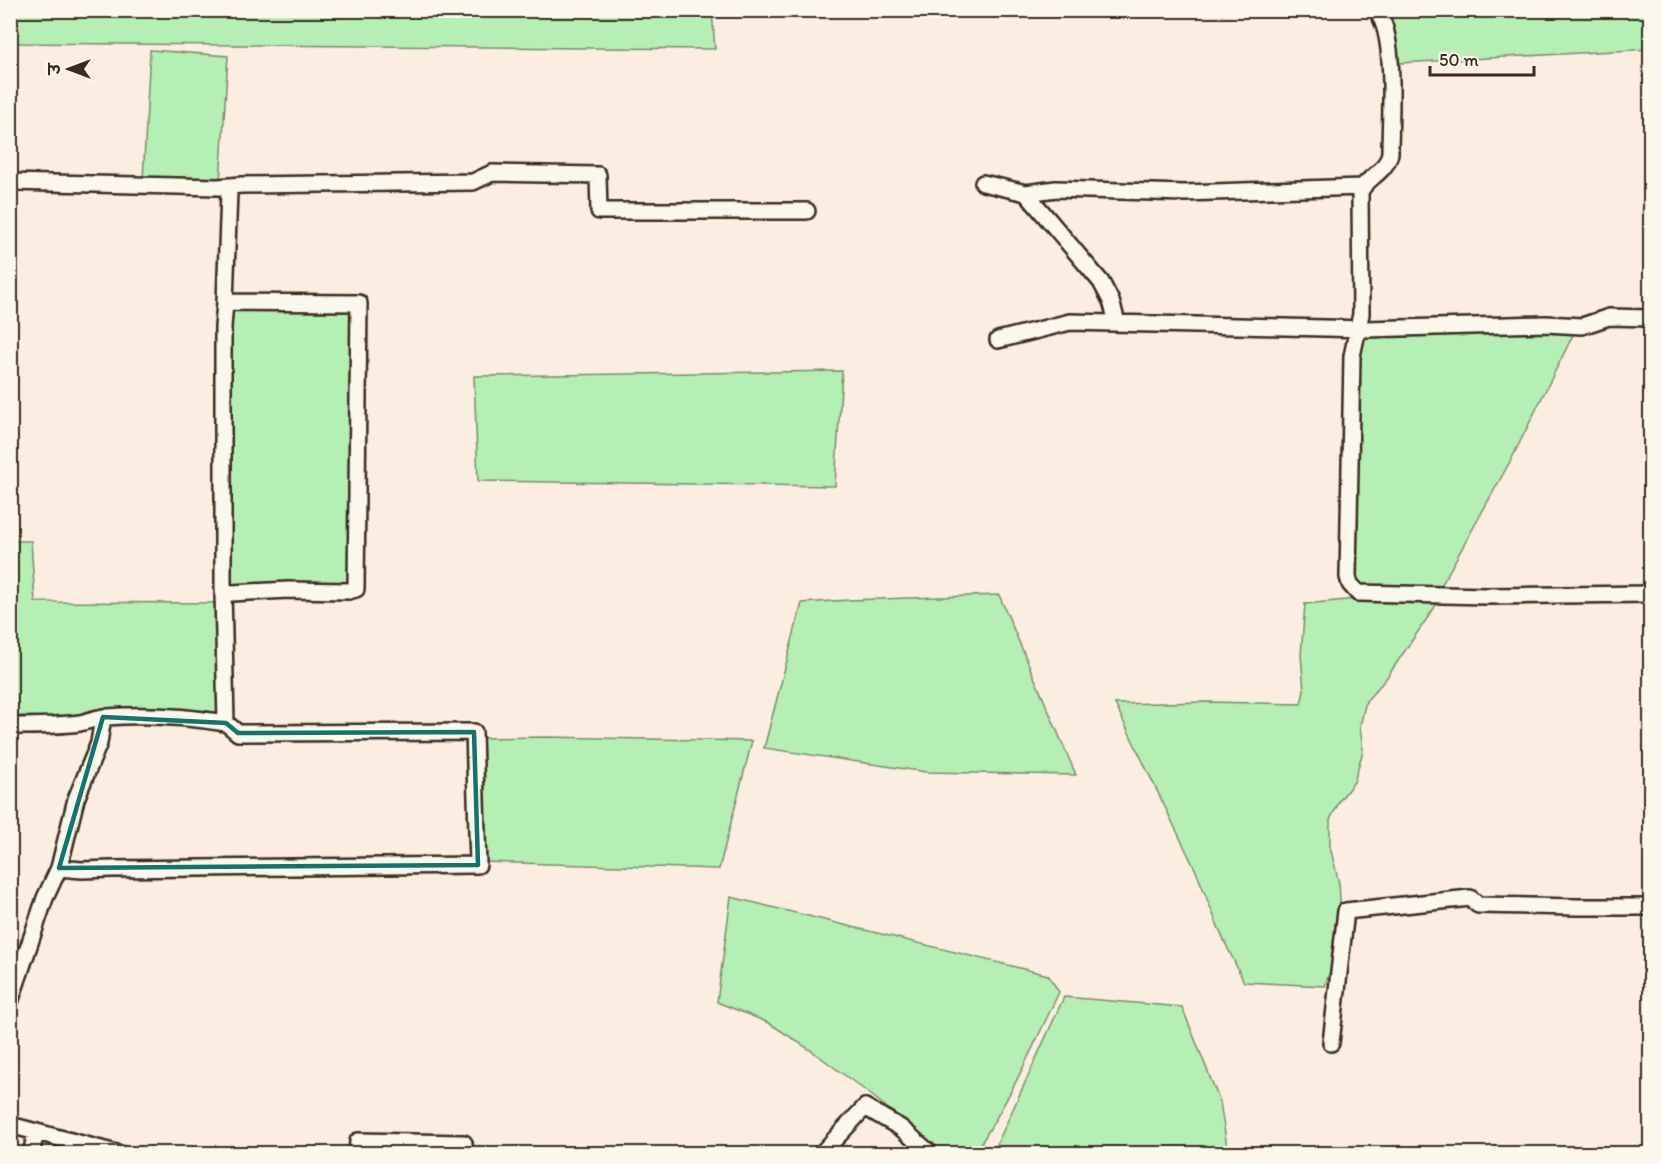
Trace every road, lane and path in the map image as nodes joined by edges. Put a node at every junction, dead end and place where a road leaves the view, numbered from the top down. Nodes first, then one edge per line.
1 (1380, 16) dead end
2 (10, 182) edge
3 (983, 183) dead end
4 (227, 186) junction
5 (1362, 187) junction
6 (1026, 193) junction
7 (807, 211) dead end
8 (225, 302) junction
9 (1650, 318) edge
10 (1117, 322) junction
11 (1358, 328) junction
12 (998, 340) dead end
13 (223, 592) junction
14 (1650, 594) edge
15 (103, 717) junction
16 (226, 723) junction
17 (10, 726) edge
18 (59, 868) junction
19 (1650, 907) edge
20 (10, 1002) edge
21 (1331, 1043) dead end
22 (10, 1125) edge
23 (36, 1132) junction
24 (31, 1154) edge
25 (120, 1154) edge
26 (357, 1154) edge
27 (465, 1154) edge
28 (821, 1154) edge
29 (931, 1154) edge

1 - 5 street
2 - 4 street
3 - 6 street
4 - 7 street
4 - 8 street
5 - 6 street
5 - 11 street
6 - 10 street
8 - 13 street
8 - 13 street
9 - 11 street
10 - 11 street
10 - 12 street
11 - 14 street
13 - 16 street
15 - 16 street
15 - 17 street
15 - 18 street
16 - 18 street
18 - 20 street
19 - 21 street
22 - 23 street
23 - 24 street
23 - 25 street
26 - 27 street
28 - 29 street

